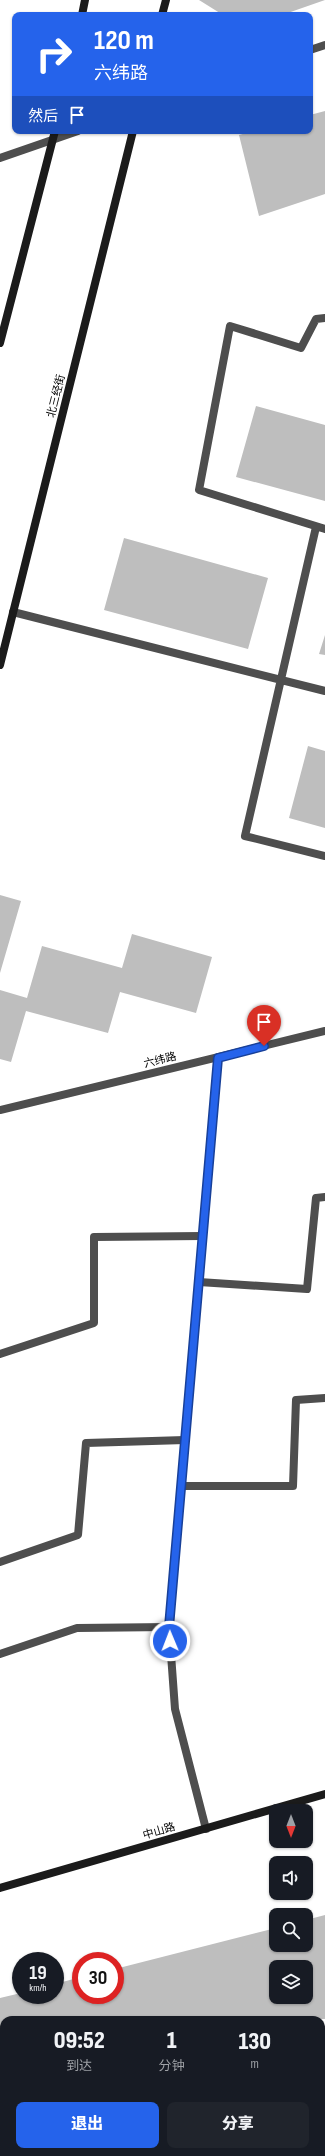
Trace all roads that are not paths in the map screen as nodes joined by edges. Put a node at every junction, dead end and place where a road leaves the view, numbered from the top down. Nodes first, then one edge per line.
1 (85, 0) edge
2 (166, 0) edge
3 (83, 12) edge
4 (163, 12) edge
5 (325, 45) edge
6 (313, 49) edge
7 (54, 134) edge
8 (70, 134) edge
9 (132, 134) edge
10 (53, 140) junction
11 (0, 158) edge
12 (325, 318) edge
13 (0, 343) edge
14 (316, 527) junction
15 (325, 529) edge
16 (13, 612) junction
17 (0, 666) edge
18 (282, 680) junction
19 (325, 692) edge
20 (325, 856) edge
21 (325, 1031) edge
22 (218, 1058) junction
23 (0, 1110) edge
24 (325, 1197) edge
25 (203, 1236) junction
26 (199, 1282) junction
27 (0, 1354) edge
28 (325, 1398) edge
29 (185, 1440) junction
30 (181, 1486) junction
31 (0, 1562) edge
32 (169, 1627) junction
33 (0, 1654) edge
34 (325, 1794) edge
35 (206, 1829) junction
36 (0, 1888) edge

1 - 3 main road
2 - 4 main road
5 - 6 street
7 - 10 main road
8 - 10 street
9 - 16 main road, 北三经街
10 - 11 street
10 - 13 main road
12 - 14 street
14 - 15 street
14 - 18 street
16 - 17 main road, 北三经街
16 - 18 street
18 - 19 street
18 - 20 street
21 - 22 street, 六纬路
22 - 23 street, 六纬路
22 - 25 street
24 - 26 street
25 - 26 street
25 - 27 street
26 - 29 street
28 - 30 street
29 - 30 street
29 - 31 street
30 - 32 street
32 - 33 street
32 - 35 street
34 - 35 main road, 中山路
35 - 36 main road, 中山路

